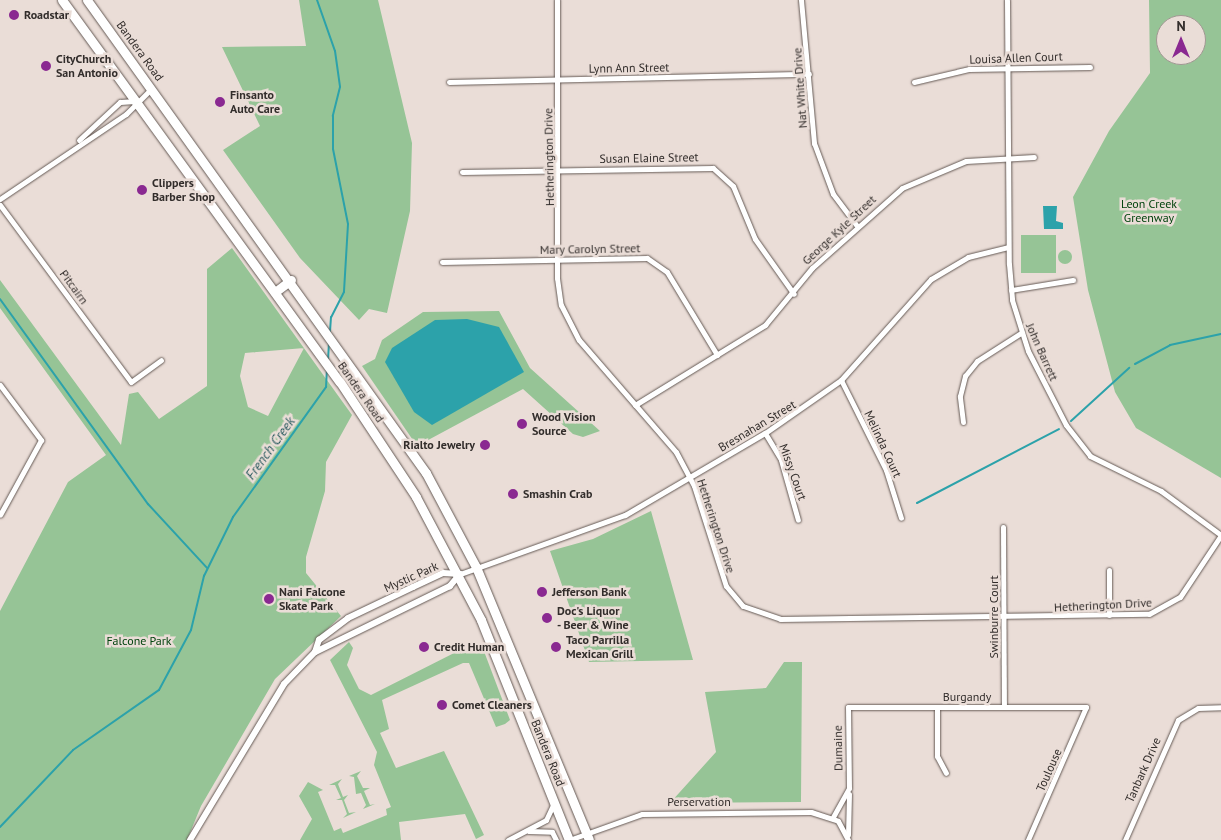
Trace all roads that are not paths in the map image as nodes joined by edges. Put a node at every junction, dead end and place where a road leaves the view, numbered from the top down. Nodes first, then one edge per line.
1 (62, 0) edge
2 (87, 0) edge
3 (557, 0) edge
4 (801, 0) edge
5 (1007, 0) edge
6 (1090, 66) dead end
7 (1008, 67) junction
8 (809, 74) junction
9 (558, 80) junction
10 (449, 82) dead end
11 (914, 82) dead end
12 (152, 89) junction
13 (135, 101) junction
14 (77, 143) junction
15 (1008, 156) junction
16 (1034, 157) dead end
17 (560, 170) junction
18 (462, 172) dead end
19 (0, 199) edge
20 (0, 205) edge
21 (856, 225) junction
22 (1008, 247) junction
23 (557, 259) junction
24 (442, 262) dead end
25 (291, 280) junction
26 (1073, 280) dead end
27 (1011, 290) junction
28 (275, 292) junction
29 (794, 294) junction
30 (1021, 333) junction
31 (717, 355) junction
32 (161, 360) dead end
33 (841, 380) junction
34 (0, 385) edge
35 (635, 405) junction
36 (963, 422) dead end
37 (765, 433) junction
38 (690, 477) junction
39 (0, 515) edge
40 (901, 518) dead end
41 (798, 520) dead end
42 (1003, 527) dead end
43 (1221, 535) edge
44 (476, 567) junction
45 (1109, 570) dead end
46 (460, 574) junction
47 (1109, 615) junction
48 (1004, 618) junction
49 (315, 652) junction
50 (848, 707) joint
51 (938, 707) junction
52 (1004, 707) junction
53 (1086, 707) joint
54 (1221, 707) edge
55 (946, 773) dead end
56 (849, 788) junction
57 (554, 803) junction
58 (833, 817) junction
59 (528, 831) junction
60 (588, 836) edge
61 (848, 839) edge
62 (190, 840) edge
63 (508, 840) edge
64 (556, 840) edge
65 (569, 840) edge
66 (1028, 840) edge
67 (1125, 840) edge

1 - 13 main road, Bandera Road
2 - 12 main road, Bandera Road
3 - 9 street, Hetherington Drive
4 - 8 street, Nat White Drive
5 - 7 street, John Barrett
6 - 7 street, Louisa Allen Court
7 - 11 street, Louisa Allen Court
7 - 15 street, John Barrett
8 - 9 street, Lynn Ann Street
8 - 21 street, Nat White Drive
9 - 10 street, Lynn Ann Street
9 - 17 street, Hetherington Drive
12 - 13 street
12 - 25 main road, Bandera Road
13 - 14 street
13 - 14 street
13 - 28 main road, Bandera Road
14 - 19 street
15 - 16 street, George Kyle Street
15 - 21 street, George Kyle Street
15 - 22 street, John Barrett
17 - 18 street, Susan Elaine Street
17 - 23 street, Hetherington Drive
17 - 29 street, Susan Elaine Street
20 - 32 street, Pitcairn
21 - 29 street, George Kyle Street
22 - 27 street, John Barrett
22 - 33 street, Bresnahan Street
23 - 24 street, Mary Carolyn Street
23 - 31 street, Mary Carolyn Street
23 - 35 street, Hetherington Drive
25 - 28 main road
25 - 44 main road, Bandera Road
26 - 27 street
27 - 30 street, John Barrett
28 - 46 main road, Bandera Road
29 - 31 street, George Kyle Street
30 - 36 street
30 - 43 street, John Barrett
31 - 35 street, George Kyle Street
33 - 37 street, Bresnahan Street
33 - 40 street, Melinda Court
34 - 39 street
35 - 38 street, Hetherington Drive
37 - 38 street, Bresnahan Street
37 - 41 street, Missy Court
38 - 44 street, Bresnahan Street
38 - 48 street, Hetherington Drive
42 - 48 street, Swinburre Court
43 - 47 street, Hetherington Drive
44 - 46 street, Bresnahan Street
44 - 60 main road, Bandera Road
45 - 47 street
46 - 49 street, Mystic Park
46 - 49 street, Mystic Park
46 - 57 main road, Bandera Road
47 - 48 street, Hetherington Drive
48 - 52 street, Swinburre Court
49 - 62 street, Mystic Park
50 - 51 street, Burgandy
50 - 56 street, Dumaine
51 - 52 street, Burgandy
51 - 55 street
52 - 53 street, Burgandy
53 - 66 street, Toulouse
54 - 67 street, Tanbark Drive
56 - 58 street, Dumaine
56 - 61 street, Dumaine
57 - 59 street
57 - 65 main road, Bandera Road
58 - 60 street, Perservation
58 - 61 street, Dumaine
59 - 63 street
59 - 64 street
60 - 65 street, Perservation

